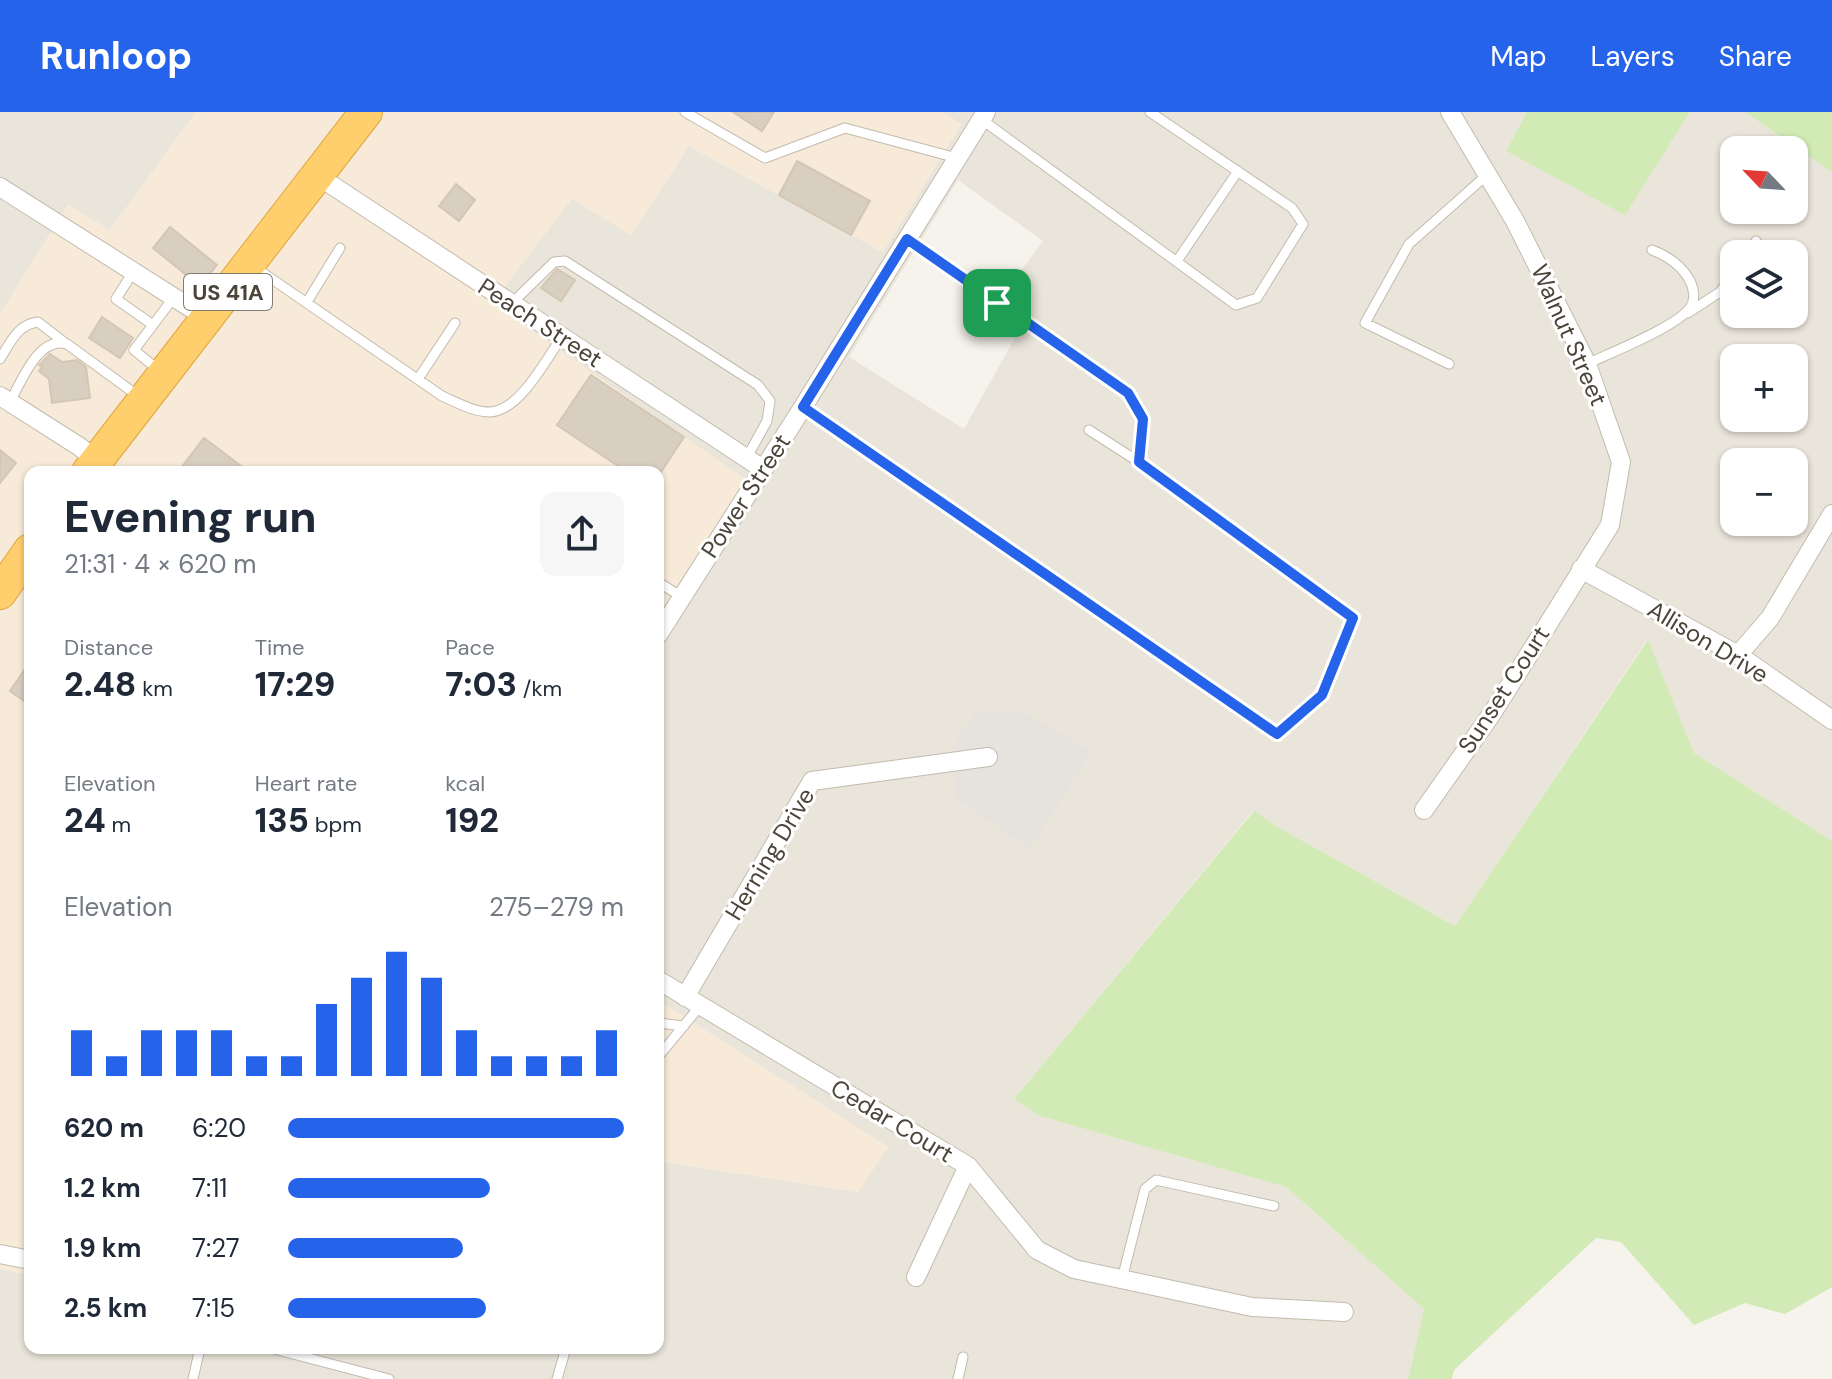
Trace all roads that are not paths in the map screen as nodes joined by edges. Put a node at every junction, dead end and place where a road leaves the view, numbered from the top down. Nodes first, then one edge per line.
1 (366, 112) edge
2 (685, 112) edge
3 (1150, 112) edge
4 (1450, 112) edge
5 (984, 116) edge
6 (957, 158) junction
7 (1238, 171) junction
8 (1488, 174) junction
9 (318, 176) junction
10 (0, 187) edge
11 (907, 239) junction
12 (340, 248) dead end
13 (1652, 250) dead end
14 (1177, 261) junction
15 (250, 264) junction
16 (133, 272) junction
17 (1720, 292) edge
18 (174, 297) junction
19 (307, 302) junction
20 (511, 304) junction
21 (208, 319) junction
22 (1680, 319) junction
23 (455, 323) dead end
24 (153, 325) junction
25 (562, 337) junction
26 (67, 344) junction
27 (0, 359) edge
28 (1449, 364) dead end
29 (1587, 364) junction
30 (163, 374) junction
31 (418, 379) junction
32 (5, 399) edge
33 (144, 400) junction
34 (803, 407) junction
35 (1089, 430) dead end
36 (746, 459) junction
37 (1139, 462) junction
38 (92, 466) edge
39 (763, 469) junction
40 (1832, 514) edge
41 (24, 561) edge
42 (1581, 569) junction
43 (664, 586) edge
44 (0, 593) edge
45 (682, 597) junction
46 (664, 626) edge
47 (1738, 655) junction
48 (1832, 720) edge
49 (988, 757) dead end
50 (1424, 810) dead end
51 (664, 984) edge
52 (693, 1001) junction
53 (664, 1024) edge
54 (684, 1026) junction
55 (664, 1050) edge
56 (968, 1166) junction
57 (1274, 1206) dead end
58 (0, 1254) edge
59 (24, 1259) edge
60 (916, 1277) dead end
61 (1122, 1279) junction
62 (1344, 1312) dead end
63 (199, 1354) edge
64 (294, 1354) edge
65 (564, 1354) edge
66 (963, 1357) dead end
67 (343, 1366) junction
68 (193, 1379) edge
69 (340, 1379) edge
70 (389, 1379) edge
71 (557, 1379) edge
72 (958, 1379) edge

1 - 9 highway, US 41A
2 - 6 lane
3 - 7 lane
4 - 8 street, Walnut Street
5 - 6 street, Power Street
5 - 14 lane
6 - 11 street, Power Street
7 - 14 lane
7 - 14 lane
8 - 28 lane
8 - 29 street, Walnut Street
9 - 15 highway, US 41A
9 - 20 street, Peach Street
10 - 16 street
11 - 34 street, Power Street
11 - 37 lane
12 - 19 lane
13 - 22 lane
15 - 19 lane
15 - 21 highway, US 41A
16 - 18 street
16 - 24 lane
17 - 22 lane
18 - 21 street
18 - 24 lane
19 - 31 lane
20 - 25 street, Peach Street
20 - 36 lane
21 - 30 highway, US 41A
22 - 29 lane
23 - 31 lane
24 - 30 lane
25 - 31 lane
25 - 36 street, Peach Street
26 - 27 lane
26 - 32 lane
26 - 33 lane
29 - 42 street, Walnut Street
30 - 33 highway, US 41A
32 - 38 street
33 - 38 highway, US 41A
34 - 37 lane
34 - 39 street, Power Street
35 - 37 lane
36 - 39 street, Peach Street
39 - 45 street, Power Street
40 - 47 street
41 - 44 highway
42 - 47 street, Allison Drive
42 - 50 street, Sunset Court
43 - 45 lane
45 - 46 street, Power Street
47 - 48 street, Allison Drive
49 - 52 street, Herning Drive
51 - 52 street, Cedar Court
52 - 54 lane
52 - 56 street, Cedar Court
53 - 54 lane
54 - 55 lane
56 - 60 street
56 - 61 street, Cedar Court
57 - 61 lane
58 - 59 street
61 - 62 street, Cedar Court
63 - 68 lane
64 - 67 lane
65 - 71 lane
66 - 72 lane
67 - 69 lane
67 - 70 lane

